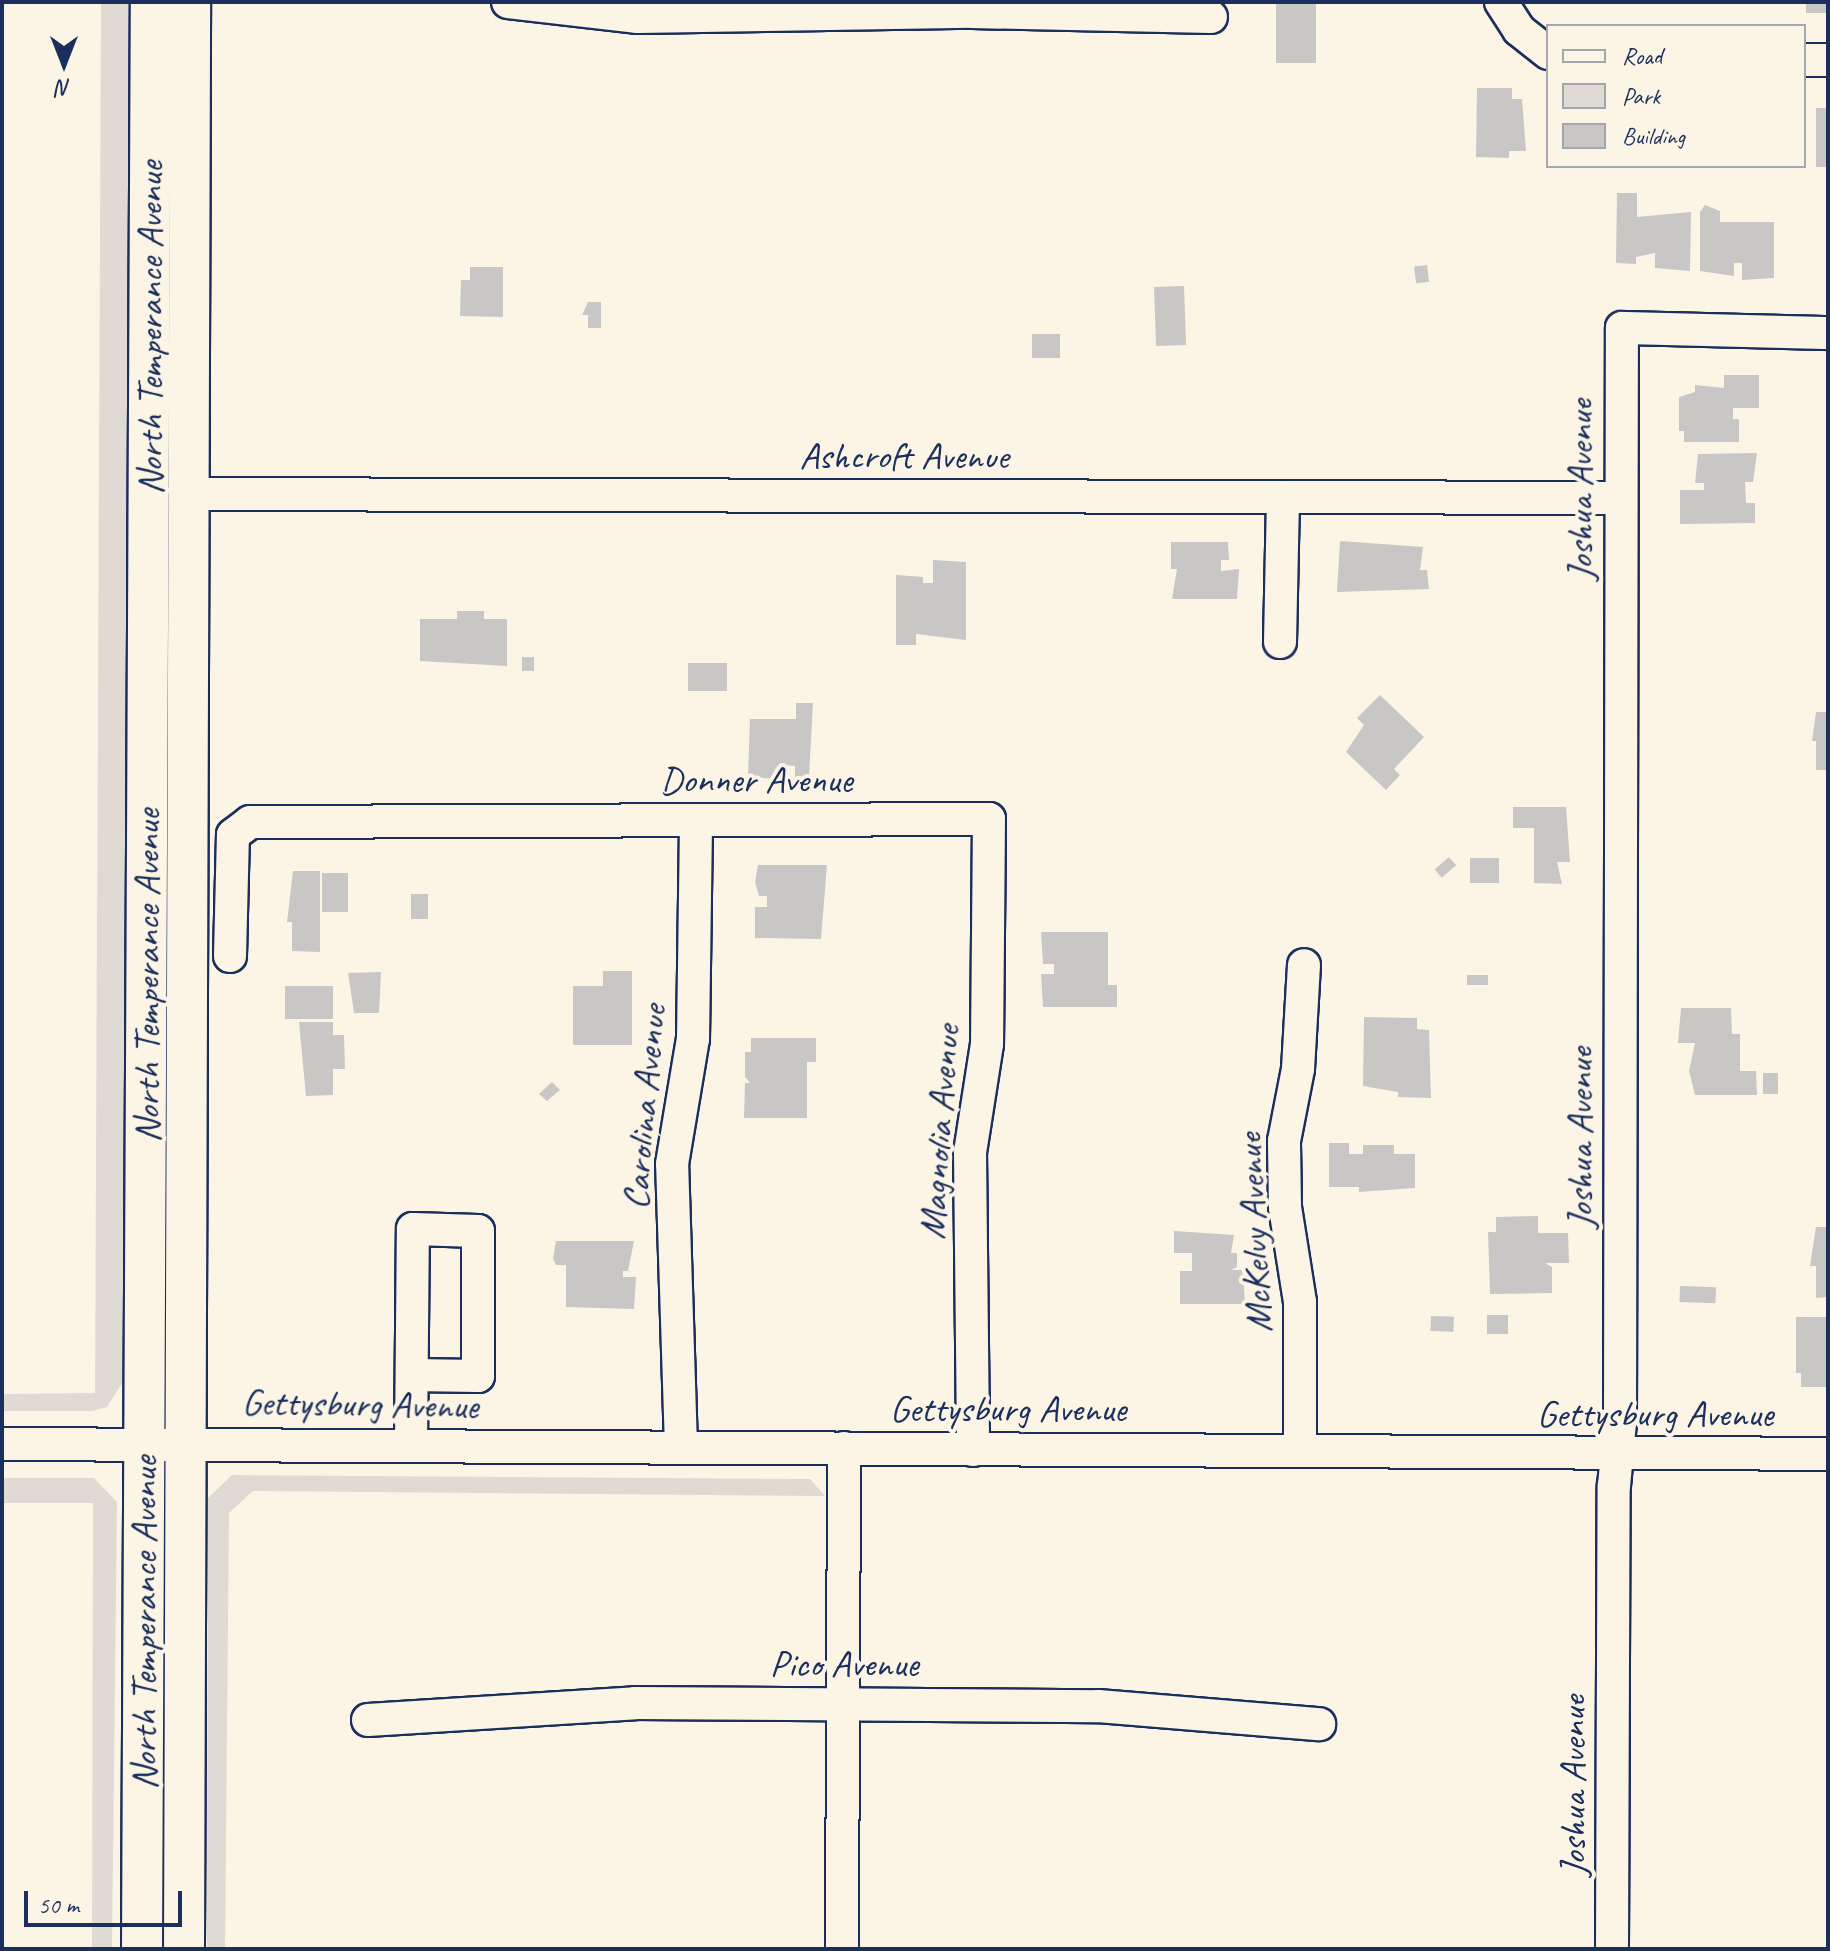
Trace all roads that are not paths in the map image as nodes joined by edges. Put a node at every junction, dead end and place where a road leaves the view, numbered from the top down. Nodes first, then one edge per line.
1 (151, 2) edge
2 (190, 2) edge
3 (508, 2) edge
4 (1501, 2) edge
5 (972, 7) edge
6 (1211, 17) dead end
7 (1546, 51) edge
8 (1806, 60) edge
9 (1828, 60) edge
10 (1828, 333) edge
11 (188, 494) junction
12 (1283, 498) junction
13 (1619, 498) junction
14 (1280, 642) dead end
15 (989, 819) joint
16 (696, 821) junction
17 (230, 956) dead end
18 (1304, 965) dead end
19 (412, 1375) junction
20 (145, 1443) junction
21 (186, 1443) junction
22 (2, 1444) edge
23 (411, 1445) junction
24 (681, 1447) junction
25 (844, 1448) junction
26 (973, 1450) junction
27 (1300, 1451) junction
28 (1617, 1454) junction
29 (1828, 1454) edge
30 (844, 1704) junction
31 (368, 1720) dead end
32 (1319, 1724) dead end
33 (142, 1949) edge
34 (184, 1949) edge
35 (842, 1949) edge
36 (1612, 1949) edge

1 - 20 main road, North Temperance Avenue
2 - 11 main road, North Temperance Avenue
3 - 5 street
4 - 7 street
5 - 6 street
8 - 9 street
10 - 13 street, Joshua Avenue
11 - 12 street, Ashcroft Avenue
11 - 21 main road, North Temperance Avenue
12 - 13 street, Ashcroft Avenue
12 - 14 street
13 - 28 street, Joshua Avenue
15 - 16 street, Donner Avenue
15 - 26 street, Magnolia Avenue
16 - 17 street, Donner Avenue
16 - 24 street, Carolina Avenue
18 - 27 street, McKelvy Avenue
19 - 19 street
19 - 23 street
20 - 21 street, Gettysburg Avenue
20 - 22 street, Gettysburg Avenue
20 - 33 main road, North Temperance Avenue
21 - 23 street, Gettysburg Avenue
21 - 34 main road, North Temperance Avenue
23 - 24 street, Gettysburg Avenue
24 - 25 street, Gettysburg Avenue
25 - 26 street, Gettysburg Avenue
25 - 30 street
26 - 27 street, Gettysburg Avenue
27 - 28 street, Gettysburg Avenue
28 - 29 street, Gettysburg Avenue
28 - 36 street, Joshua Avenue
30 - 31 street, Pico Avenue
30 - 32 street, Pico Avenue
30 - 35 street

